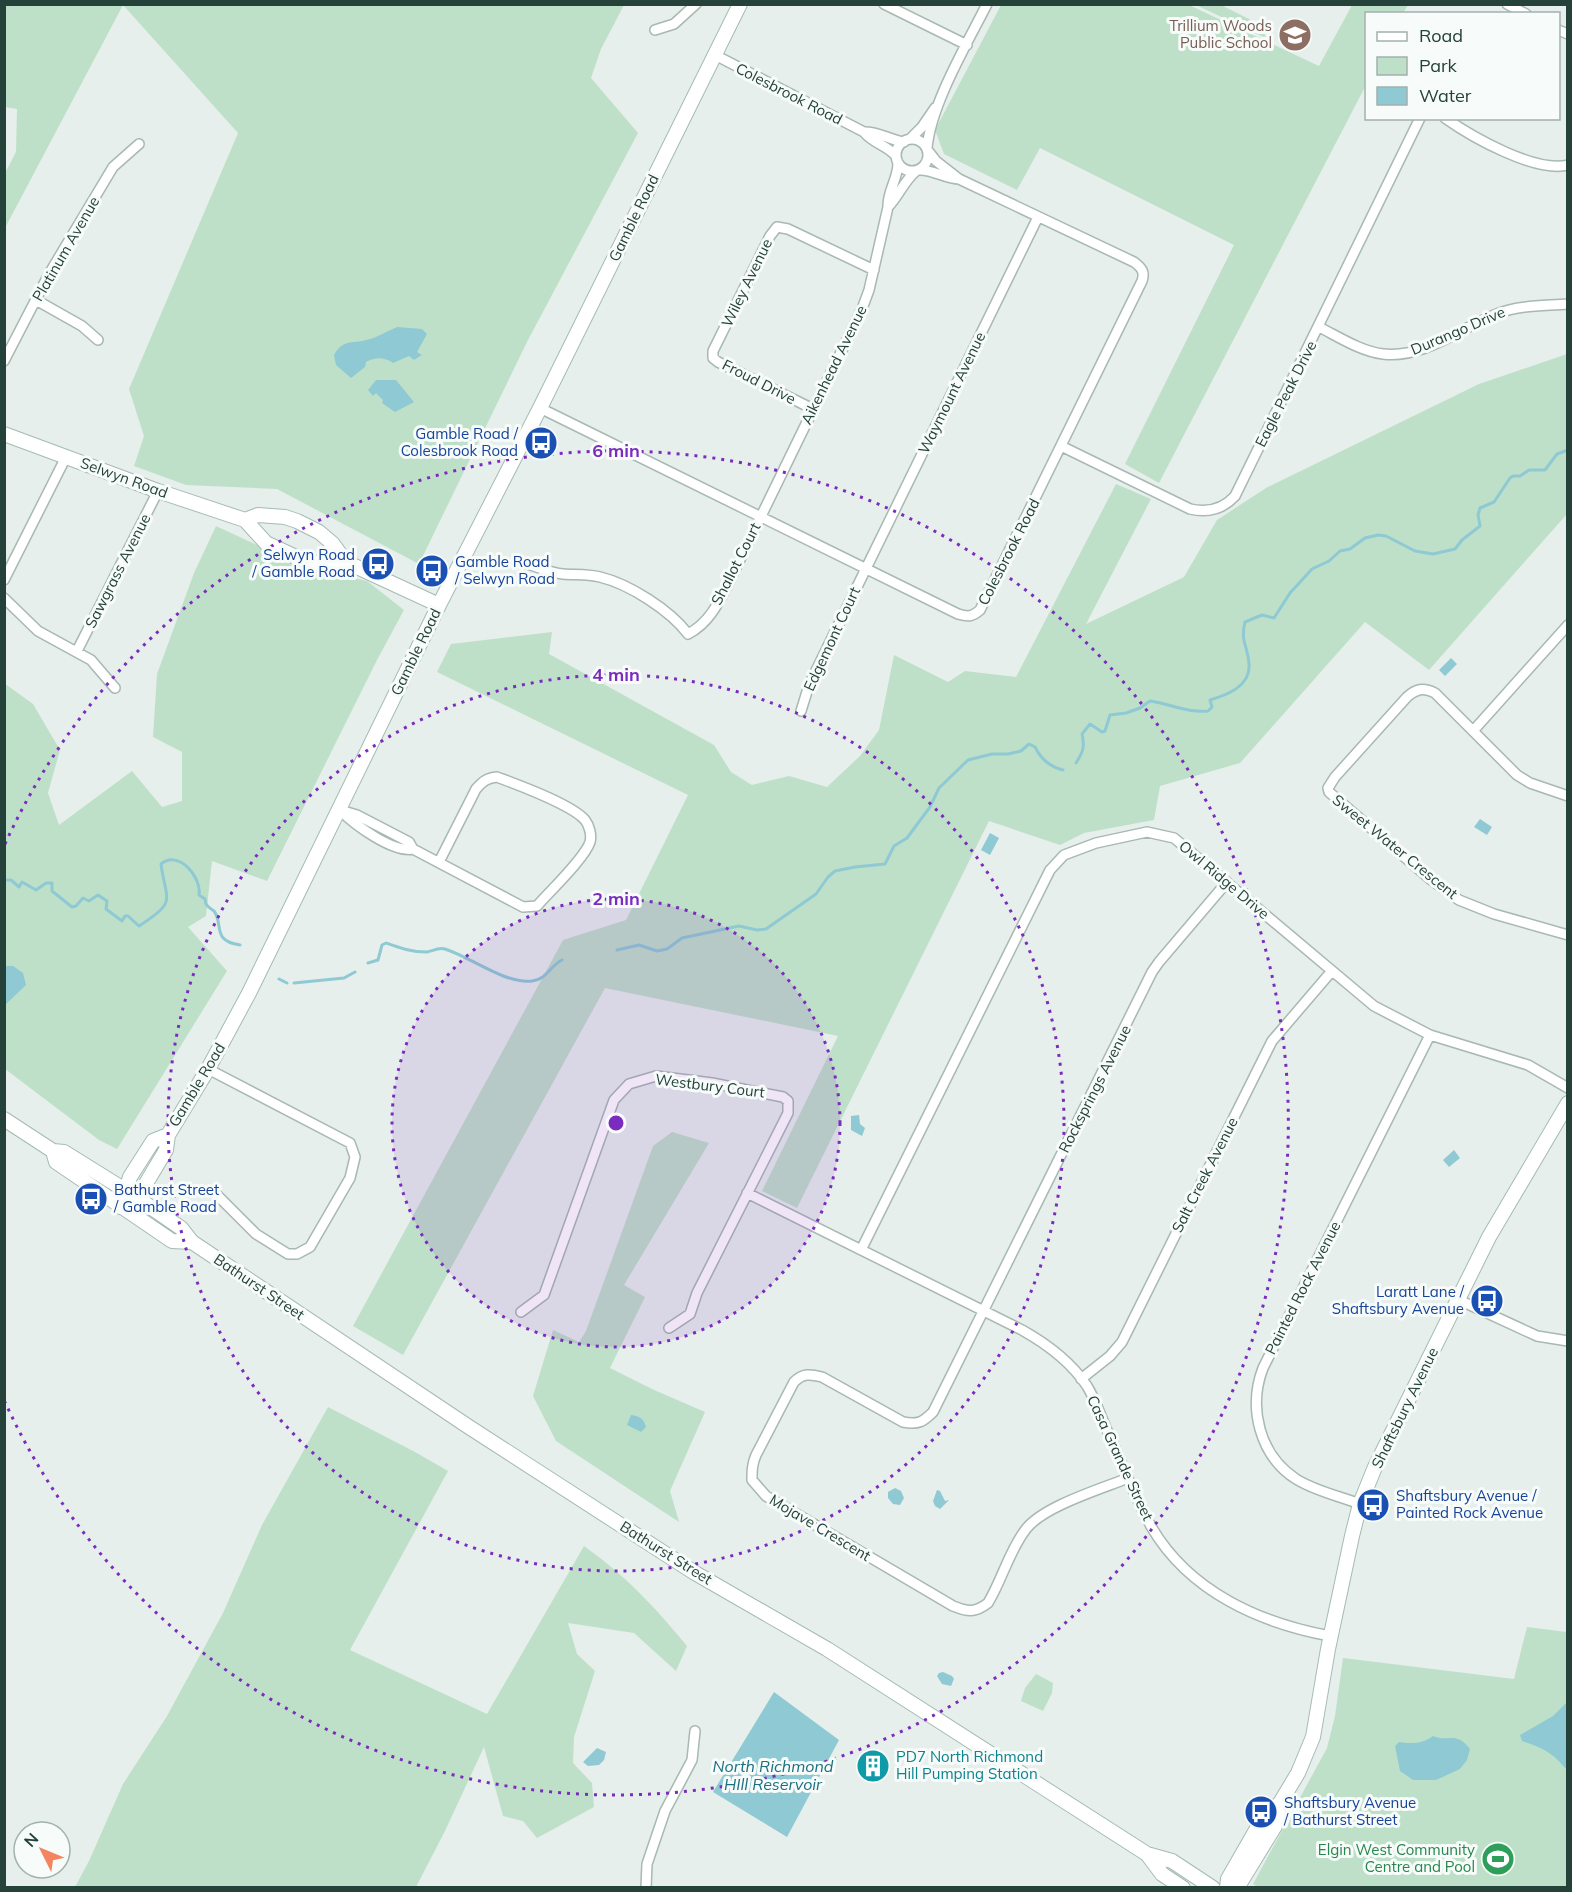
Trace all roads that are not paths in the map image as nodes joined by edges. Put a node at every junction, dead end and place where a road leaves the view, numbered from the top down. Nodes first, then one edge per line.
1 (696, 4) edge
2 (740, 4) edge
3 (884, 4) edge
4 (987, 4) edge
5 (1508, 4) edge
6 (1522, 12) edge
7 (655, 30) dead end
8 (967, 45) junction
9 (715, 55) junction
10 (937, 106) junction
11 (1419, 120) edge
12 (1448, 120) edge
13 (864, 132) junction
14 (907, 140) junction
15 (139, 144) dead end
16 (928, 150) junction
17 (897, 160) junction
18 (1568, 165) edge
19 (918, 170) junction
20 (959, 178) junction
21 (888, 207) junction
22 (1038, 217) junction
23 (874, 270) junction
24 (36, 300) junction
25 (1568, 304) edge
26 (1319, 327) junction
27 (98, 340) dead end
28 (713, 351) joint
29 (4, 361) edge
30 (540, 408) junction
31 (813, 409) junction
32 (4, 434) edge
33 (1061, 446) junction
34 (66, 457) junction
35 (158, 491) junction
36 (760, 517) junction
37 (245, 520) junction
38 (346, 562) junction
39 (527, 564) dead end
40 (866, 569) junction
41 (4, 580) edge
42 (4, 598) edge
43 (439, 605) junction
44 (1568, 625) edge
45 (77, 651) junction
46 (115, 688) dead end
47 (801, 711) dead end
48 (1473, 731) junction
49 (1568, 796) edge
50 (340, 810) junction
51 (439, 862) junction
52 (1227, 882) junction
53 (1568, 935) edge
54 (1331, 972) junction
55 (1430, 1035) junction
56 (208, 1069) junction
57 (1568, 1088) edge
58 (1568, 1102) edge
59 (4, 1119) edge
60 (53, 1151) junction
61 (130, 1193) junction
62 (747, 1193) junction
63 (215, 1194) dead end
64 (120, 1207) junction
65 (192, 1242) junction
66 (861, 1250) junction
67 (1459, 1300) junction
68 (984, 1311) junction
69 (521, 1312) dead end
70 (669, 1328) dead end
71 (1568, 1341) edge
72 (1081, 1379) junction
73 (1128, 1478) junction
74 (1360, 1504) junction
75 (1330, 1636) junction
76 (696, 1731) dead end
77 (1280, 1803) junction
78 (1147, 1854) junction
79 (646, 1887) edge
80 (1183, 1887) edge
81 (1213, 1887) edge
82 (1227, 1887) edge
83 (1237, 1887) edge

1 - 7 street
2 - 9 main road, Gamble Road
3 - 8 street
4 - 8 street
5 - 6 street
8 - 10 street
9 - 13 street, Colesbrook Road
9 - 30 main road, Gamble Road
10 - 14 street
10 - 16 street
11 - 26 street, Eagle Peak Drive
12 - 18 street
13 - 14 street, Colesbrook Road
13 - 17 street, Colesbrook Road
14 - 16 street
14 - 17 street
15 - 24 street, Platinum Avenue
16 - 19 street
16 - 20 street, Colesbrook Road
17 - 19 street
17 - 21 street, Aikenhead Avenue
19 - 20 street, Colesbrook Road
19 - 21 street, Aikenhead Avenue
20 - 22 street, Colesbrook Road
21 - 23 street, Aikenhead Avenue
22 - 33 street, Colesbrook Road
22 - 40 street, Waymount Avenue
23 - 28 street, Wiley Avenue
23 - 31 street, Aikenhead Avenue
24 - 27 street
24 - 29 street, Platinum Avenue
25 - 26 street, Durango Drive
26 - 33 street, Eagle Peak Drive
28 - 31 street, Froud Drive
30 - 36 street, Colesbrook Road
30 - 43 main road, Gamble Road
31 - 36 street, Aikenhead Avenue
32 - 34 main road, Selwyn Road
33 - 40 street, Colesbrook Road
34 - 35 main road, Selwyn Road
34 - 41 street
35 - 37 main road, Selwyn Road
35 - 45 street, Sawgrass Avenue
36 - 39 street, Shallot Court
36 - 40 street, Colesbrook Road
37 - 38 main road, Selwyn Road
37 - 38 main road, Selwyn Road
38 - 43 main road, Selwyn Road
40 - 47 street, Edgemont Court
42 - 45 street
43 - 50 main road, Gamble Road
44 - 48 street
45 - 46 street
48 - 49 street, Sweet Water Crescent
48 - 53 street, Sweet Water Crescent
50 - 51 street
50 - 56 main road, Gamble Road
51 - 51 street
52 - 54 street, Owl Ridge Drive
52 - 66 street, Owl Ridge Drive
52 - 68 street, Rocksprings Avenue
54 - 55 street, Owl Ridge Drive
54 - 72 street, Salt Creek Avenue
55 - 57 street, Owl Ridge Drive
55 - 74 street, Painted Rock Avenue
56 - 61 main road, Gamble Road
56 - 63 street
58 - 67 main road, Shaftsbury Avenue
59 - 60 main road, Bathurst Street
60 - 61 main road, Bathurst Street
60 - 64 main road, Bathurst Street
61 - 64 main road, Gamble Road
61 - 65 main road, Bathurst Street
62 - 66 street, Casa Grande Street
62 - 69 street, Westbury Court
62 - 70 street, Westbury Court
64 - 65 main road, Bathurst Street
65 - 78 main road, Bathurst Street
66 - 68 street, Casa Grande Street
67 - 71 street
67 - 74 main road, Shaftsbury Avenue
68 - 72 street, Casa Grande Street
68 - 73 street, Mojave Crescent
72 - 73 street, Casa Grande Street
73 - 75 street, Casa Grande Street
74 - 75 main road, Shaftsbury Avenue
75 - 77 main road, Shaftsbury Avenue
76 - 79 street
77 - 82 main road, Shaftsbury Avenue
77 - 83 main road, Shaftsbury Avenue
78 - 80 main road, Bathurst Street
78 - 81 main road, Bathurst Street

